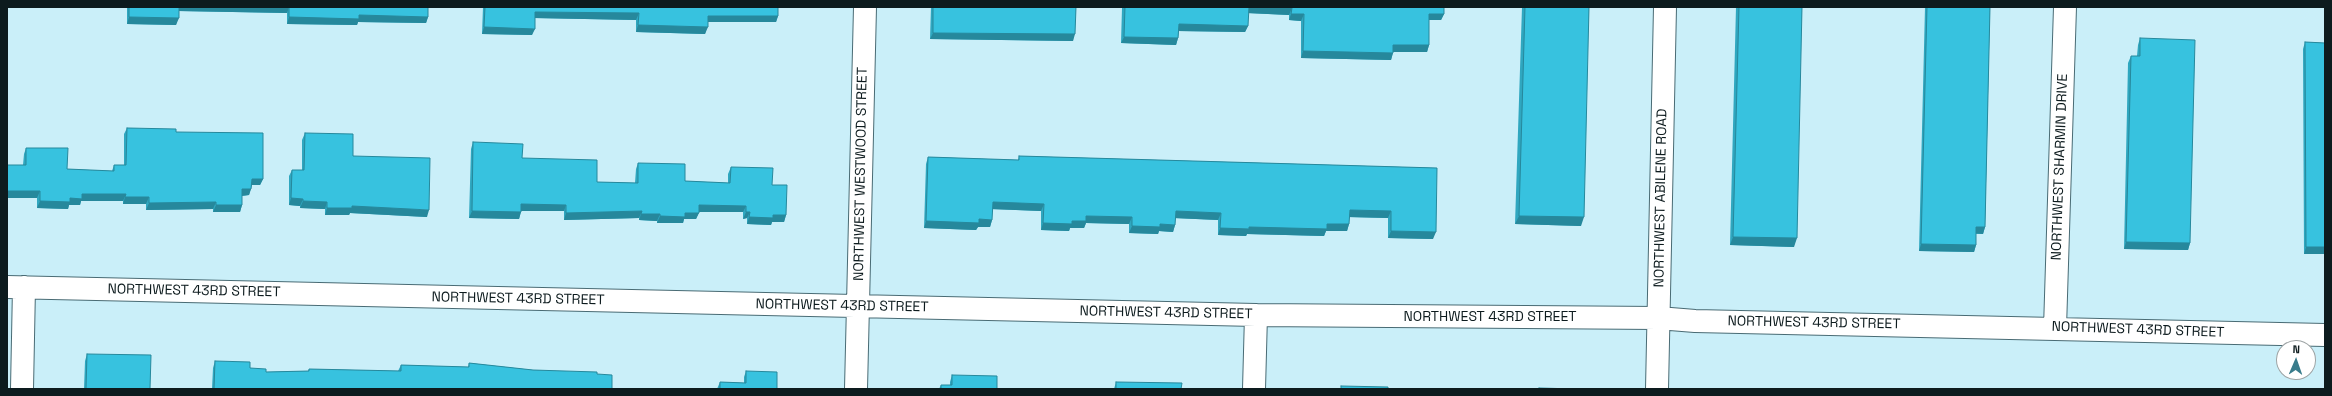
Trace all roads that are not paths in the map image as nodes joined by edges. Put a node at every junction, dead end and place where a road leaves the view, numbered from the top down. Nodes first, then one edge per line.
1 (865, 7) edge
2 (1665, 7) edge
3 (2065, 7) edge
4 (16, 287) edge
5 (858, 306) junction
6 (1256, 315) junction
7 (1658, 318) junction
8 (2055, 328) junction
9 (2325, 335) edge
10 (22, 389) edge
11 (856, 389) edge
12 (1254, 389) edge
13 (1657, 389) edge

1 - 5 street, NORTHWEST WESTWOOD STREET
2 - 7 street, NORTHWEST ABILENE ROAD
3 - 8 street, NORTHWEST SHARMIN DRIVE
4 - 5 street, NORTHWEST 43RD STREET
4 - 10 street
5 - 6 street, NORTHWEST 43RD STREET
5 - 11 street, NORTHWEST WESTWOOD STREET
6 - 7 street, NORTHWEST 43RD STREET
6 - 12 street
7 - 8 street, NORTHWEST 43RD STREET
7 - 13 street, NORTHWEST ABILENE ROAD
8 - 9 street, NORTHWEST 43RD STREET

